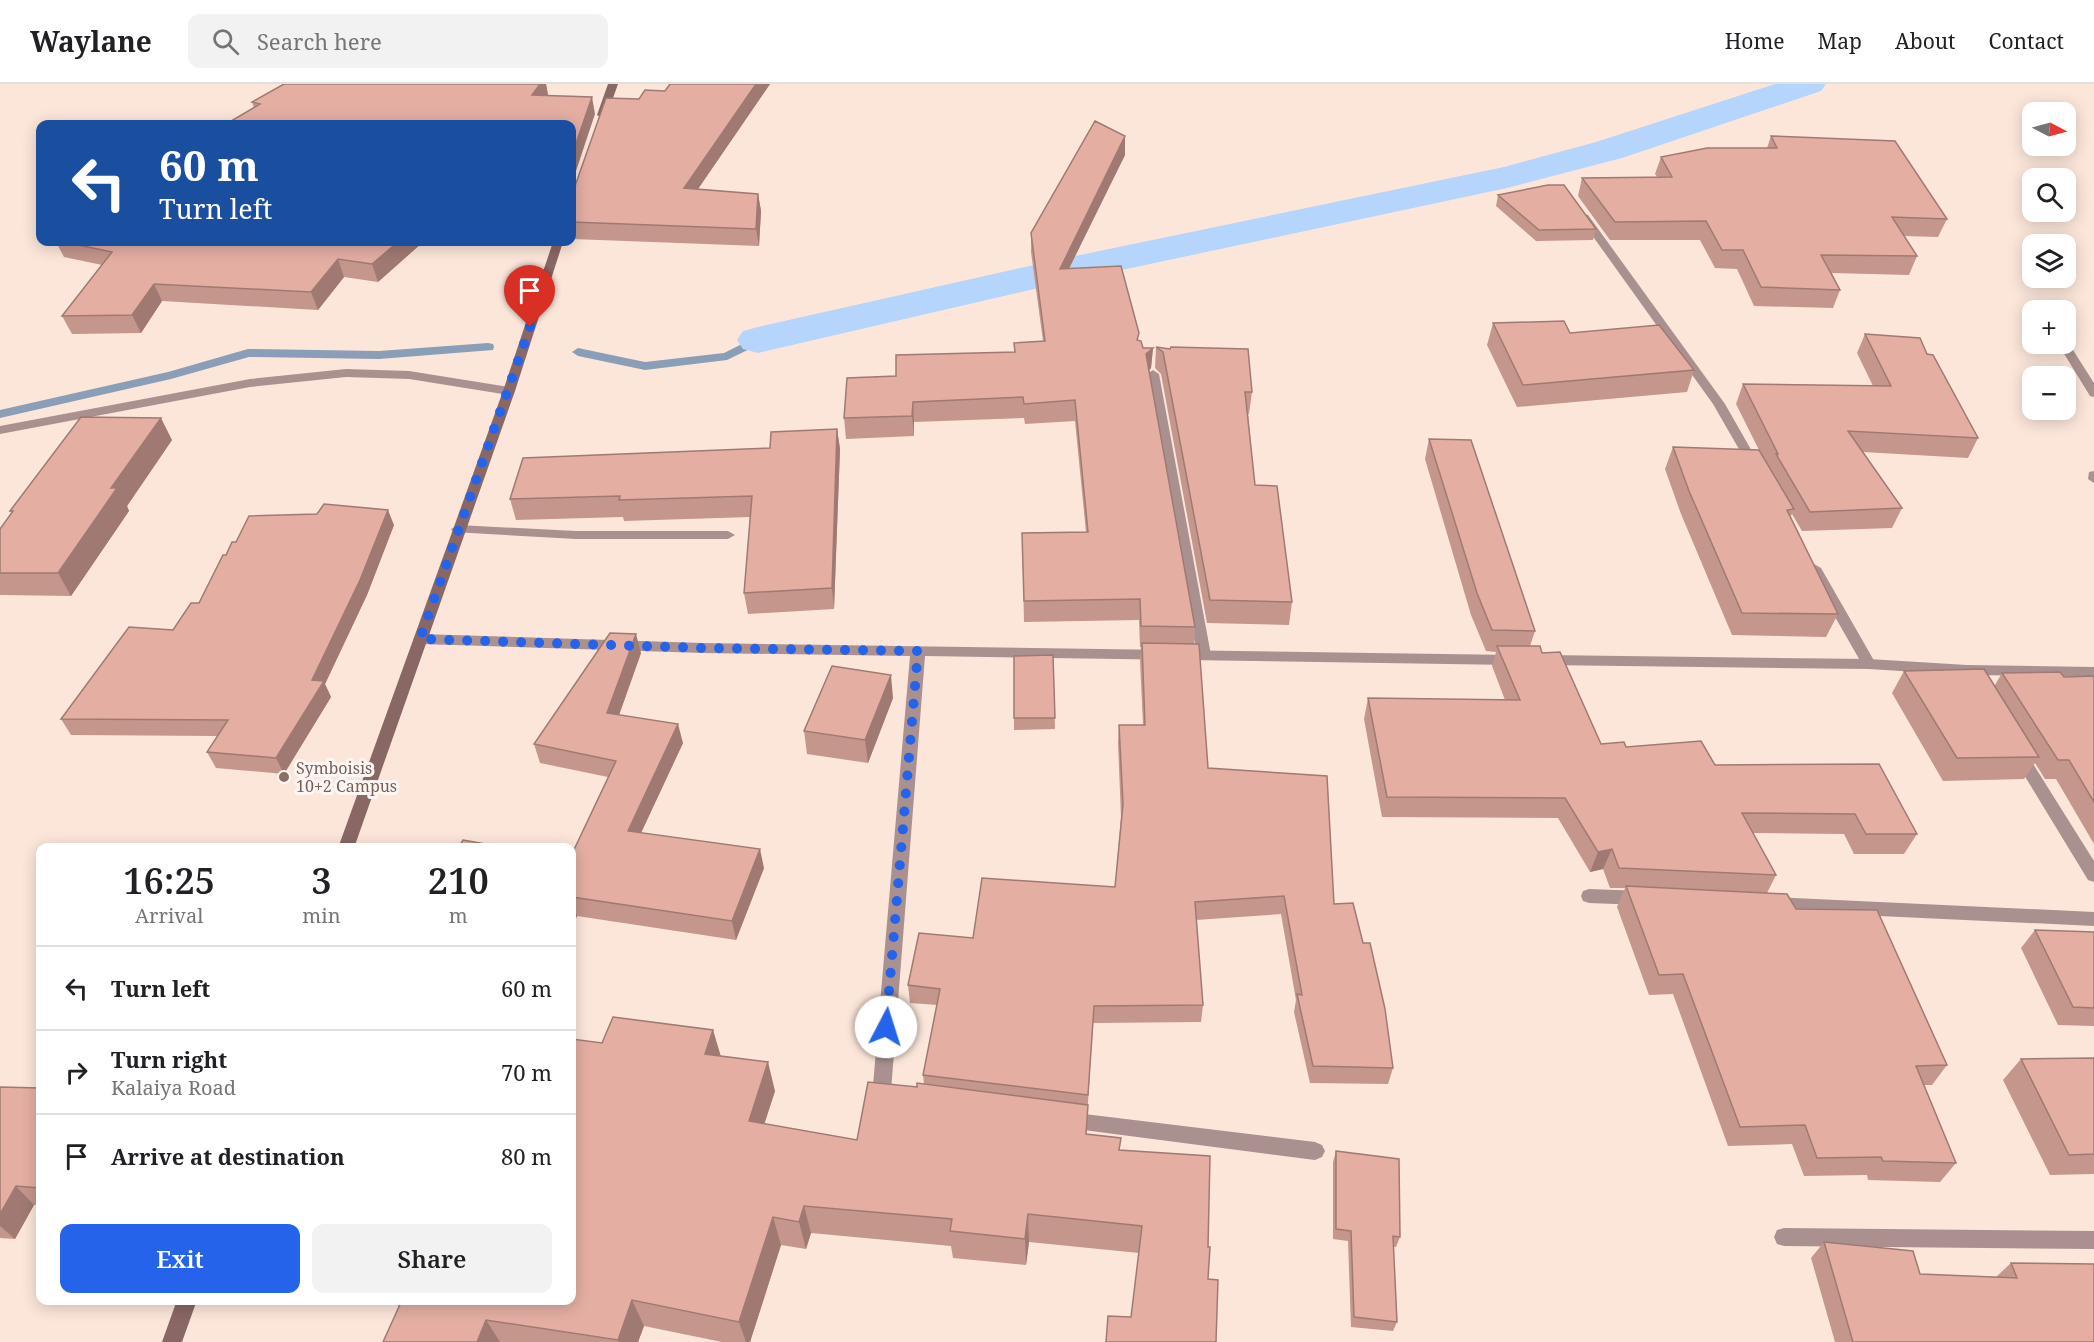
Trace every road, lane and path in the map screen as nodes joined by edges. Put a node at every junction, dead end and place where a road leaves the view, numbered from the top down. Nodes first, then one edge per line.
1 (613, 84) edge
2 (598, 128) edge
3 (1577, 206) edge
4 (557, 246) edge
5 (2070, 354) edge
6 (1153, 374) dead end
7 (509, 391) junction
8 (2094, 393) edge
9 (0, 430) edge
10 (1759, 474) edge
11 (458, 530) junction
12 (728, 535) dead end
13 (1806, 554) edge
14 (420, 639) junction
15 (918, 651) junction
16 (1204, 655) junction
17 (1869, 664) junction
18 (1967, 670) junction
19 (2094, 672) edge
20 (1979, 690) edge
21 (2010, 738) edge
22 (348, 843) edge
23 (2094, 875) edge
24 (1589, 896) dead end
25 (1659, 899) edge
26 (1753, 903) edge
27 (2094, 918) edge
28 (904, 1100) edge
29 (1045, 1118) edge
30 (1315, 1151) dead end
31 (1784, 1237) dead end
32 (2094, 1240) edge
33 (184, 1305) edge
34 (172, 1342) edge

1 - 2 main road
3 - 10 street
4 - 7 main road
5 - 8 street
6 - 16 street
7 - 9 street
7 - 11 main road
11 - 12 street
11 - 14 main road
13 - 17 street
14 - 15 street
14 - 22 main road
15 - 16 street
15 - 28 street
16 - 17 street
17 - 18 street
18 - 19 street
18 - 20 street
21 - 23 street
24 - 25 street
26 - 27 street
29 - 30 street
31 - 32 street
33 - 34 main road

